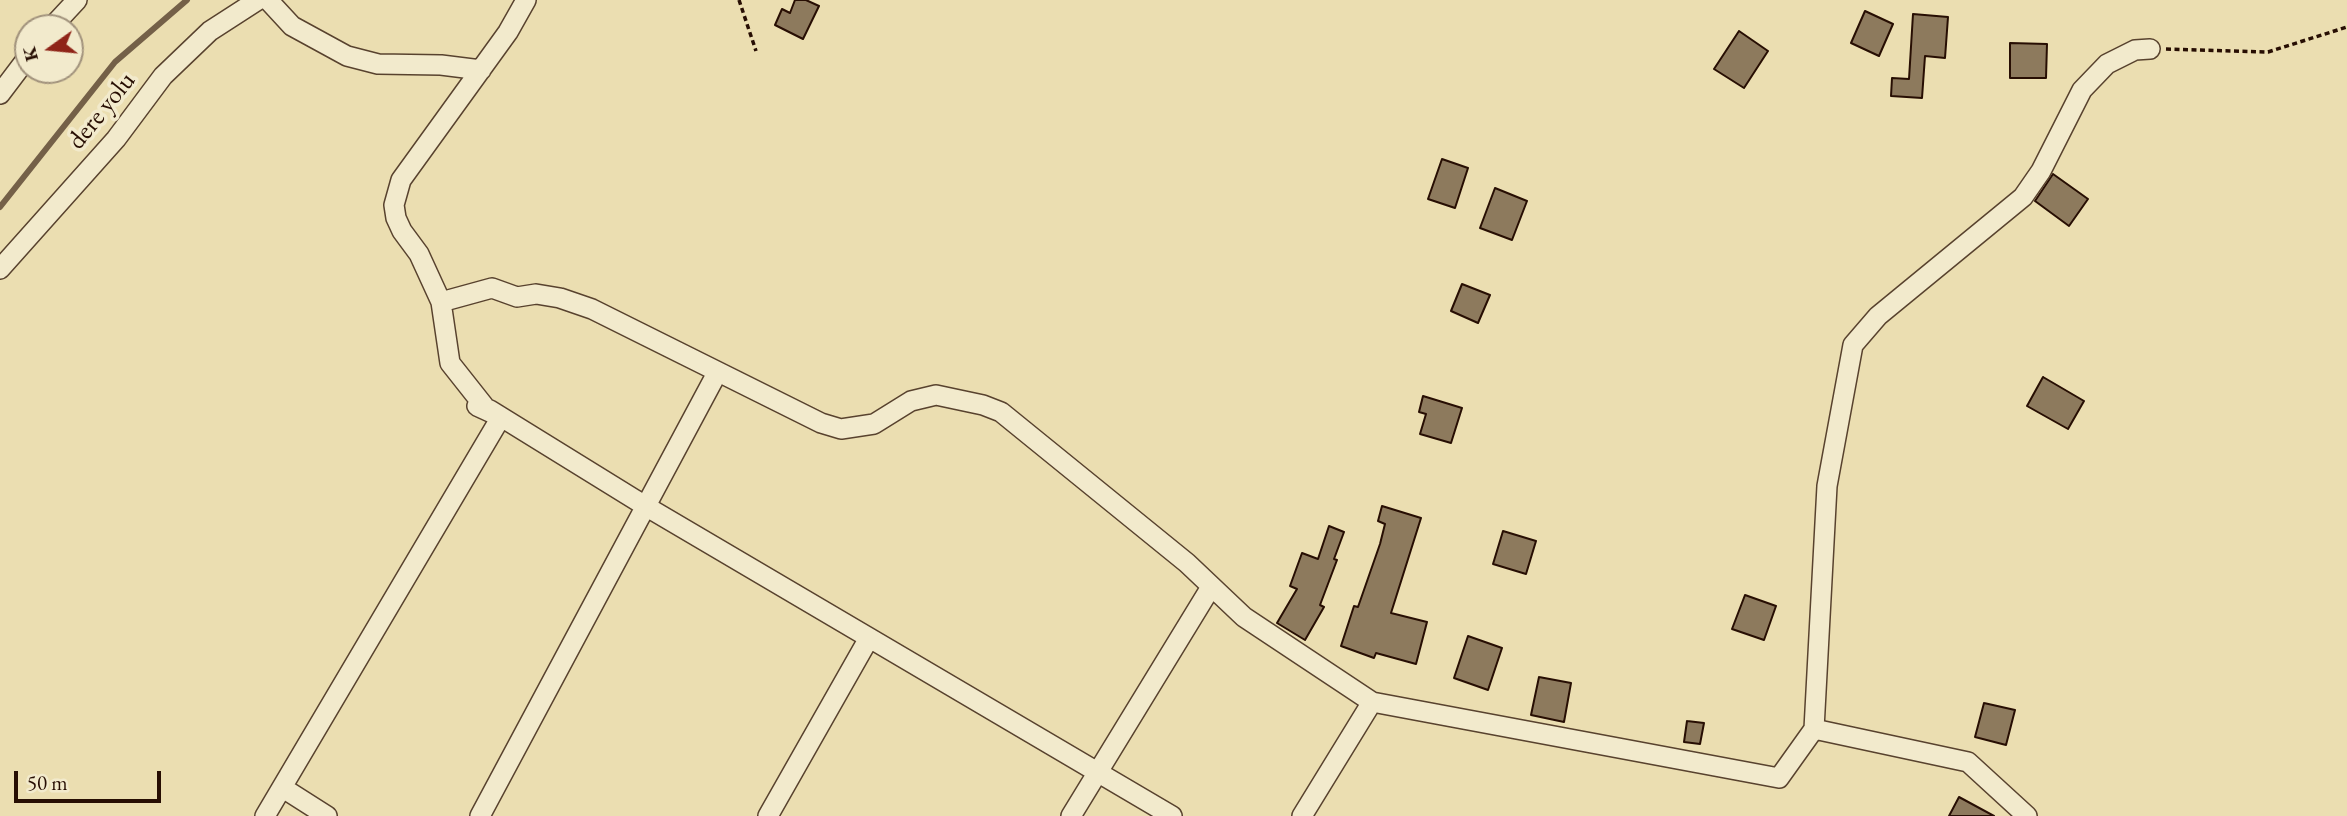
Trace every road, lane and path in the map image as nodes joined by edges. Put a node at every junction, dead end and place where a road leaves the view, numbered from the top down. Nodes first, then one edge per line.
1 (77, 0) edge
2 (257, 0) edge
3 (268, 0) edge
4 (526, 0) edge
5 (739, 0) edge
6 (64, 14) edge
7 (2347, 27) edge
8 (2150, 49) joint
9 (756, 51) dead end
10 (481, 70) junction
11 (14, 76) edge
12 (0, 94) edge
13 (0, 269) edge
14 (440, 302) junction
15 (718, 373) junction
16 (501, 417) junction
17 (647, 507) junction
18 (1211, 587) junction
19 (869, 638) junction
20 (1372, 702) junction
21 (1814, 729) junction
22 (1097, 772) junction
23 (283, 788) junction
24 (265, 816) edge
25 (327, 816) edge
26 (480, 816) edge
27 (768, 816) edge
28 (1071, 816) edge
29 (1171, 816) edge
30 (1301, 816) edge
31 (2027, 816) edge

1 - 6 street
2 - 13 street, dere yolu
3 - 10 street
4 - 10 street
5 - 9 path
7 - 8 path
8 - 21 street
10 - 14 street
11 - 12 street
14 - 15 street
14 - 16 street
15 - 17 street
15 - 18 street
16 - 17 street
16 - 23 street
17 - 19 street
17 - 26 street
18 - 20 street
18 - 22 street
19 - 22 street
19 - 27 street
20 - 21 street
20 - 30 street
21 - 31 street
22 - 28 street
22 - 29 street
23 - 24 street
23 - 25 street

